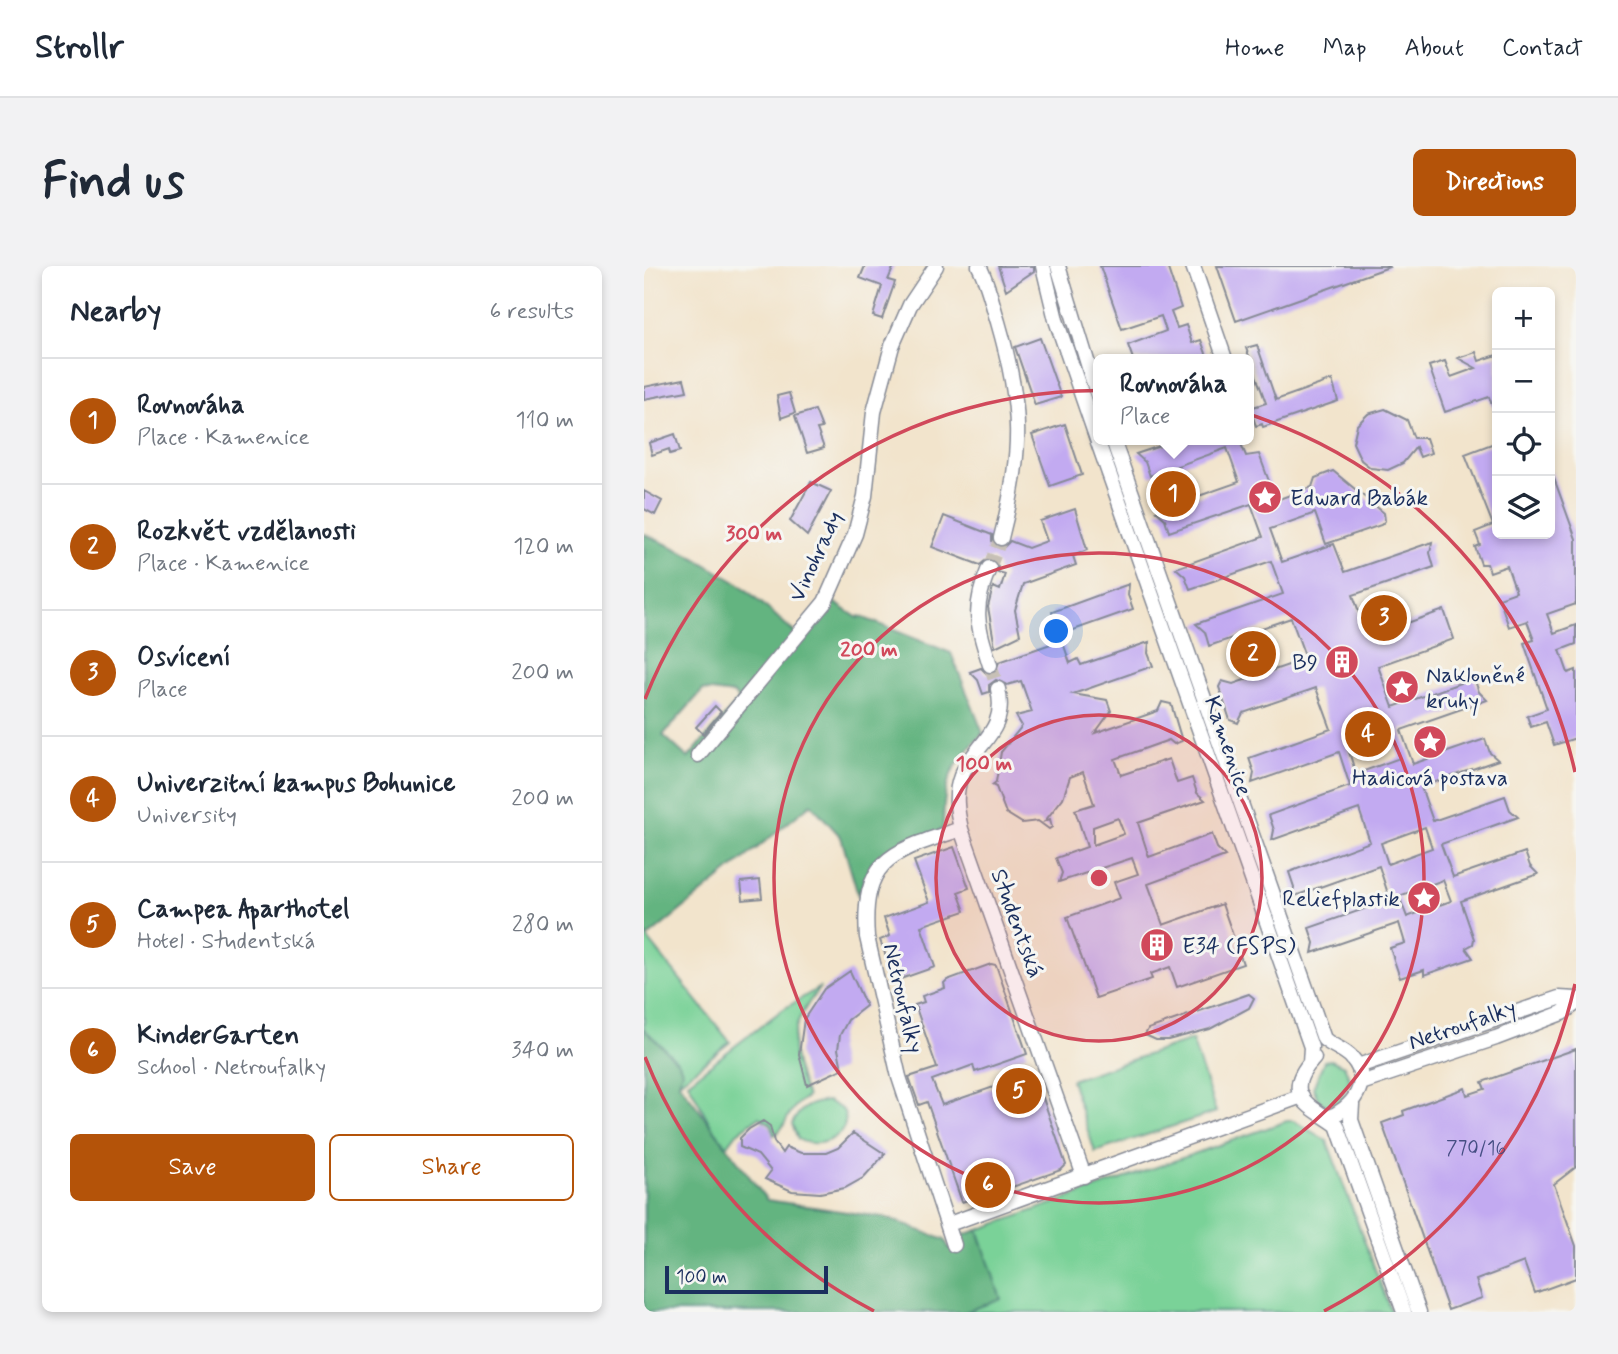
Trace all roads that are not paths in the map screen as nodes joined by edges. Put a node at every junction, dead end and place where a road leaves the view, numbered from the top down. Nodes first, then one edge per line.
1 (936, 266) edge
2 (979, 266) edge
3 (1043, 266) edge
4 (1058, 266) edge
5 (1193, 266) edge
6 (1222, 354) edge
7 (1093, 381) edge
8 (1093, 403) edge
9 (1111, 445) edge
10 (1111, 445) edge
11 (1002, 538) tunnel mouth
12 (989, 568) tunnel mouth
13 (990, 665) tunnel mouth
14 (998, 689) tunnel mouth
15 (698, 755) dead end
16 (961, 830) junction
17 (1576, 1001) edge
18 (1334, 1048) junction
19 (1310, 1063) junction
20 (1358, 1066) junction
21 (1361, 1083) junction
22 (1302, 1096) junction
23 (1352, 1104) junction
24 (1327, 1118) junction
25 (1084, 1177) junction
26 (949, 1224) junction
27 (954, 1245) dead end
28 (1404, 1312) edge
29 (1419, 1312) edge

1 - 15 street, Vinohrady
2 - 11 street
3 - 8 street, Kamenice
4 - 7 street
5 - 6 street
9 - 18 street, Kamenice
10 - 19 street, Kamenice
12 - 13 street
14 - 16 street, Studentská
16 - 25 street, Studentská
16 - 26 street, Netroufalky
17 - 20 street, Netroufalky
17 - 21 street, Netroufalky
18 - 19 street
18 - 20 street, Kamenice
19 - 22 street, Kamenice
20 - 21 street
21 - 23 street
22 - 24 street
22 - 25 street
23 - 24 street
23 - 29 street
24 - 28 street
25 - 26 street
26 - 27 street, Netroufalky

